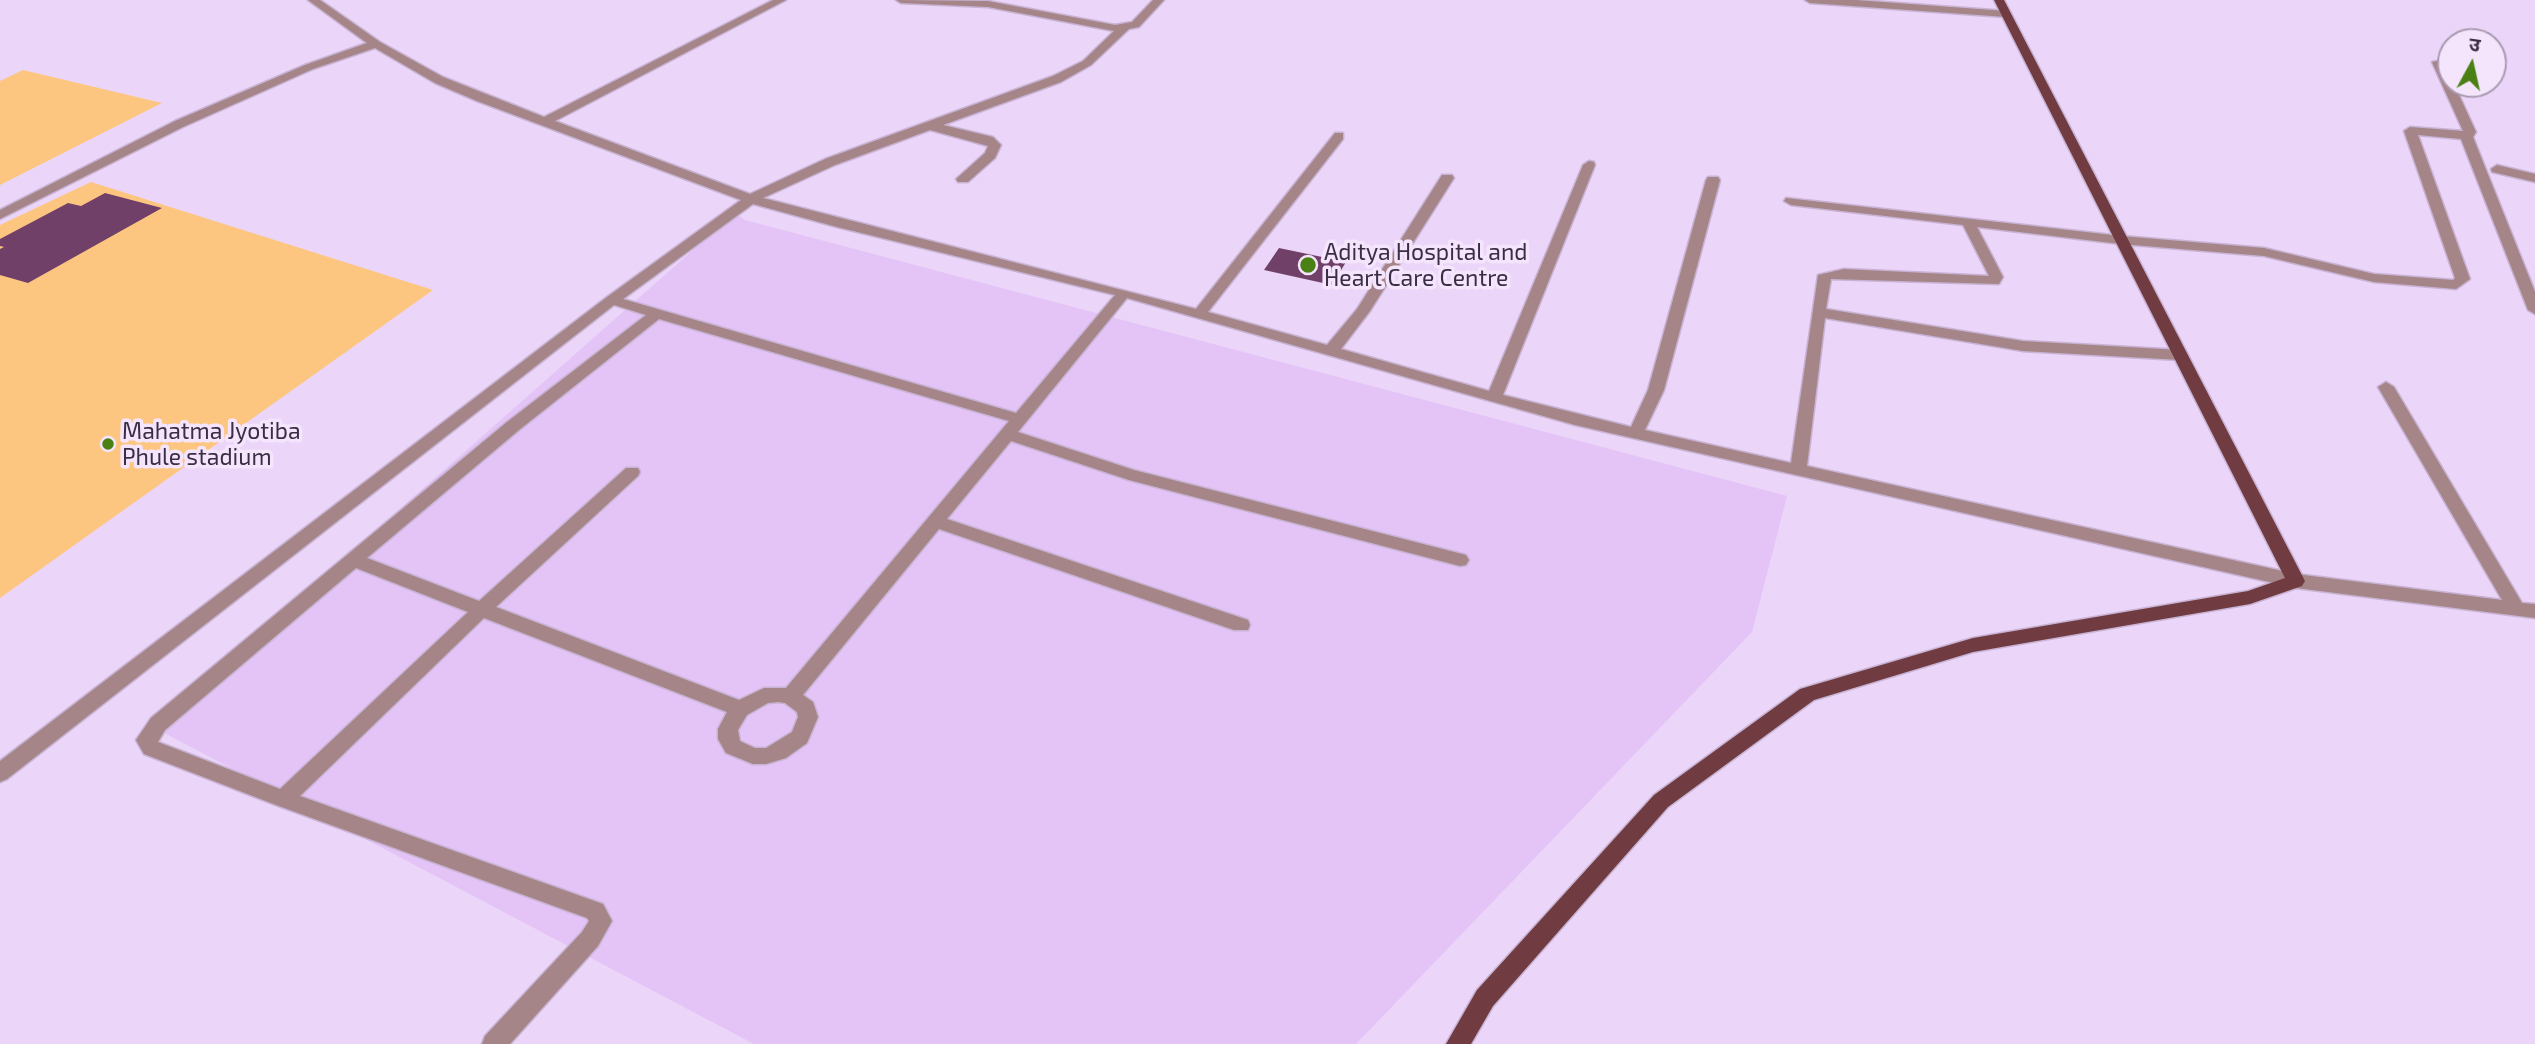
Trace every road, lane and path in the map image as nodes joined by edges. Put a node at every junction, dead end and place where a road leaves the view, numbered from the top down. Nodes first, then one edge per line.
1 (313, 0) edge
2 (781, 0) edge
3 (901, 0) edge
4 (1159, 0) edge
5 (1810, 0) edge
6 (930, 1) edge
7 (2002, 7) edge
8 (1125, 27) junction
9 (376, 44) junction
10 (2454, 98) edge
11 (544, 122) junction
12 (931, 126) junction
13 (1339, 136) dead end
14 (2466, 136) junction
15 (1589, 165) dead end
16 (2497, 169) dead end
17 (1447, 178) dead end
18 (2535, 178) edge
19 (962, 179) dead end
20 (1713, 180) dead end
21 (751, 199) junction
22 (1791, 201) dead end
23 (0, 215) edge
24 (1968, 222) junction
25 (2121, 240) junction
26 (1124, 293) junction
27 (612, 300) junction
28 (2535, 310) edge
29 (1818, 312) junction
30 (656, 314) junction
31 (1199, 314) junction
32 (1331, 351) junction
33 (2180, 355) junction
34 (2386, 387) dead end
35 (1494, 397) junction
36 (1019, 419) junction
37 (1636, 433) junction
38 (1007, 434) junction
39 (1798, 470) junction
40 (632, 471) dead end
41 (935, 521) junction
42 (353, 560) junction
43 (1460, 560) dead end
44 (2296, 581) junction
45 (2515, 608) junction
46 (481, 610) junction
47 (2535, 611) edge
48 (1241, 625) dead end
49 (790, 696) junction
50 (740, 709) junction
51 (0, 772) edge
52 (283, 799) junction
53 (494, 1044) edge
54 (1458, 1044) edge

1 - 9 street
2 - 11 street
3 - 6 street
4 - 8 street
5 - 7 street
6 - 8 street
7 - 25 main road
8 - 12 street
9 - 11 street
9 - 23 street
10 - 14 street
11 - 21 street
12 - 19 street
12 - 21 street
13 - 31 street
14 - 25 street
14 - 28 street
15 - 35 street
16 - 18 street
17 - 32 street
20 - 37 street
21 - 26 street
21 - 27 street
22 - 24 street
24 - 25 street
24 - 29 street
25 - 33 main road
26 - 31 street
26 - 36 street
27 - 30 street
27 - 51 street
29 - 33 street
29 - 39 street
30 - 36 street
30 - 42 street
31 - 32 street
32 - 35 street
33 - 44 main road
34 - 45 street
35 - 37 street
36 - 38 street
37 - 39 street
38 - 41 street
38 - 43 street
39 - 44 street
40 - 46 street
41 - 48 street
41 - 49 street
42 - 46 street
42 - 52 street
44 - 45 street
44 - 54 main road
45 - 47 street
46 - 50 street
46 - 52 street
49 - 50 street
49 - 50 street
52 - 53 street

